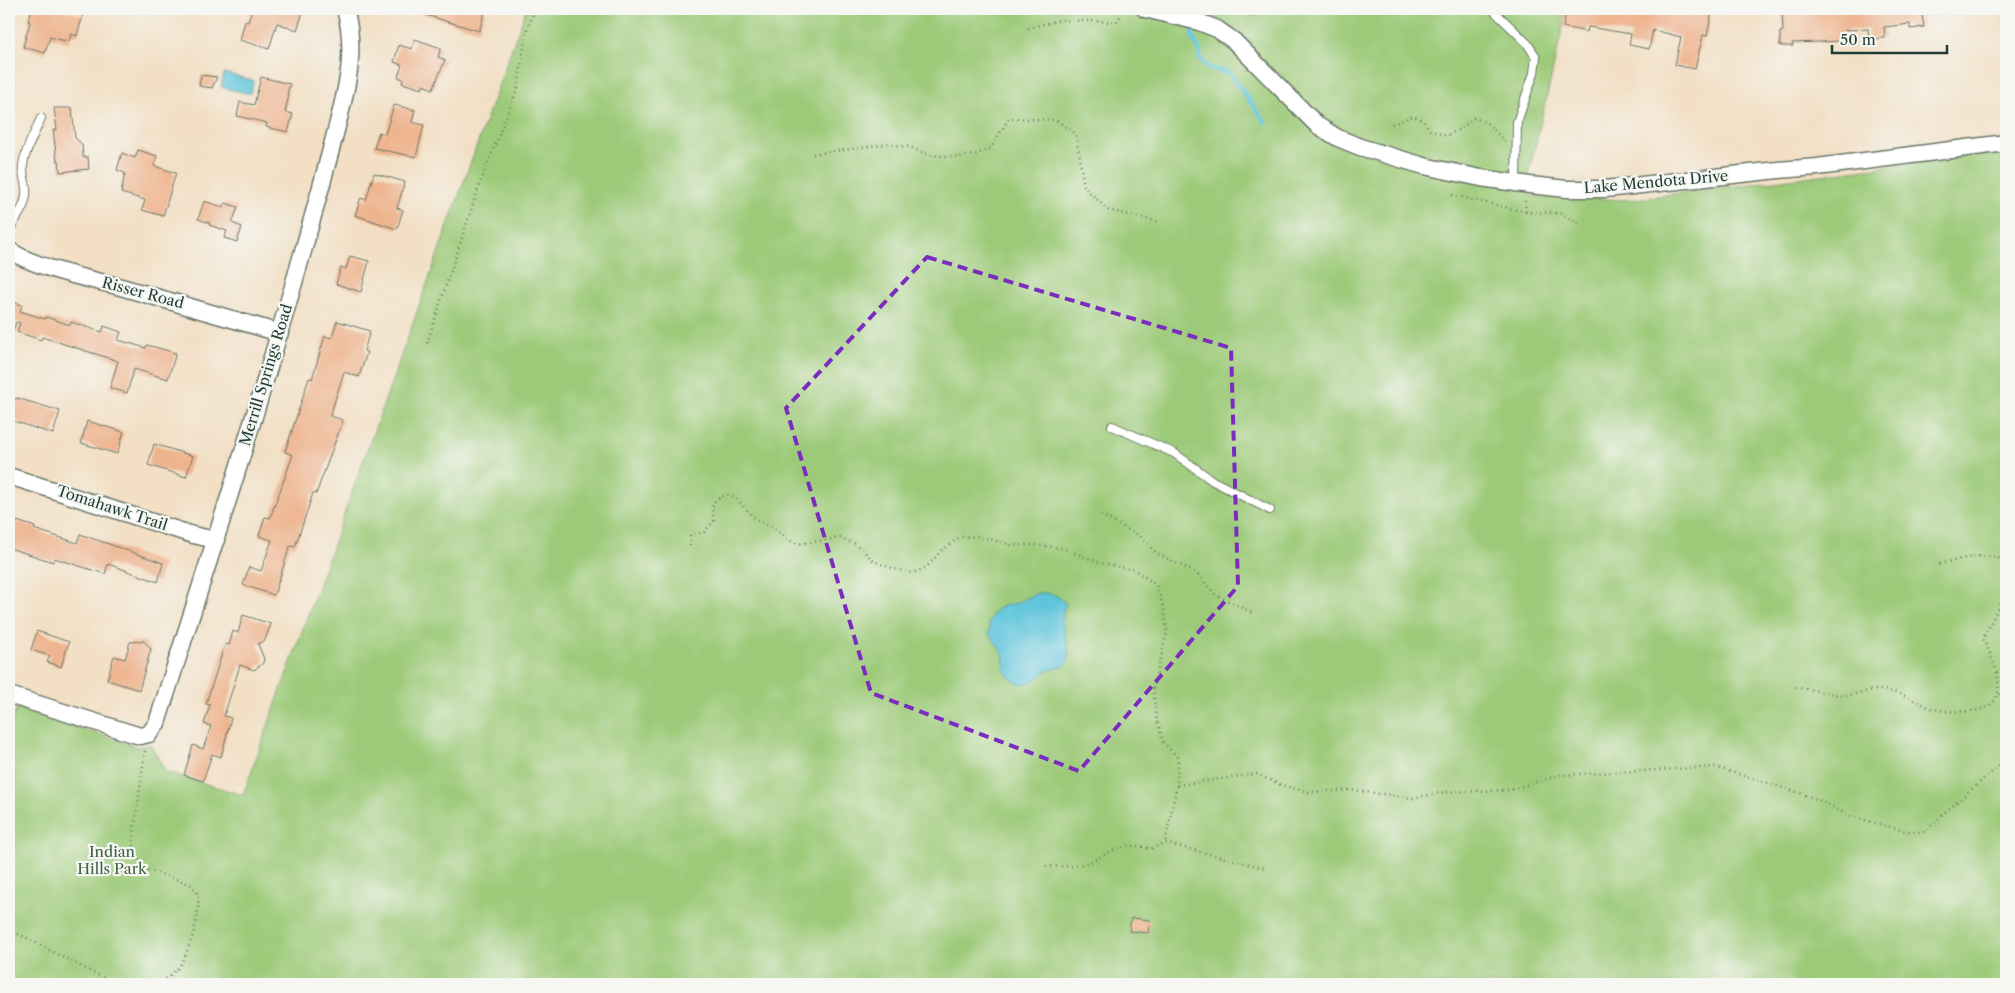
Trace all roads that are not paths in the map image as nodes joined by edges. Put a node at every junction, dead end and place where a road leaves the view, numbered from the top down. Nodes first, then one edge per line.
1 (345, 9) edge
2 (1145, 9) edge
3 (1492, 9) edge
4 (41, 118) dead end
5 (2006, 143) edge
6 (1516, 183) junction
7 (9, 230) edge
8 (9, 250) edge
9 (280, 333) junction
10 (1112, 426) dead end
11 (9, 476) edge
12 (1270, 510) dead end
13 (216, 540) junction
14 (9, 695) edge

1 - 9 street, Merrill Springs Road
2 - 6 street, Lake Mendota Drive
3 - 6 lane
4 - 7 lane
5 - 6 street, Lake Mendota Drive
8 - 9 street, Risser Road
9 - 13 street, Merrill Springs Road
10 - 12 lane
11 - 13 street, Tomahawk Trail
13 - 14 street, Merrill Springs Road

